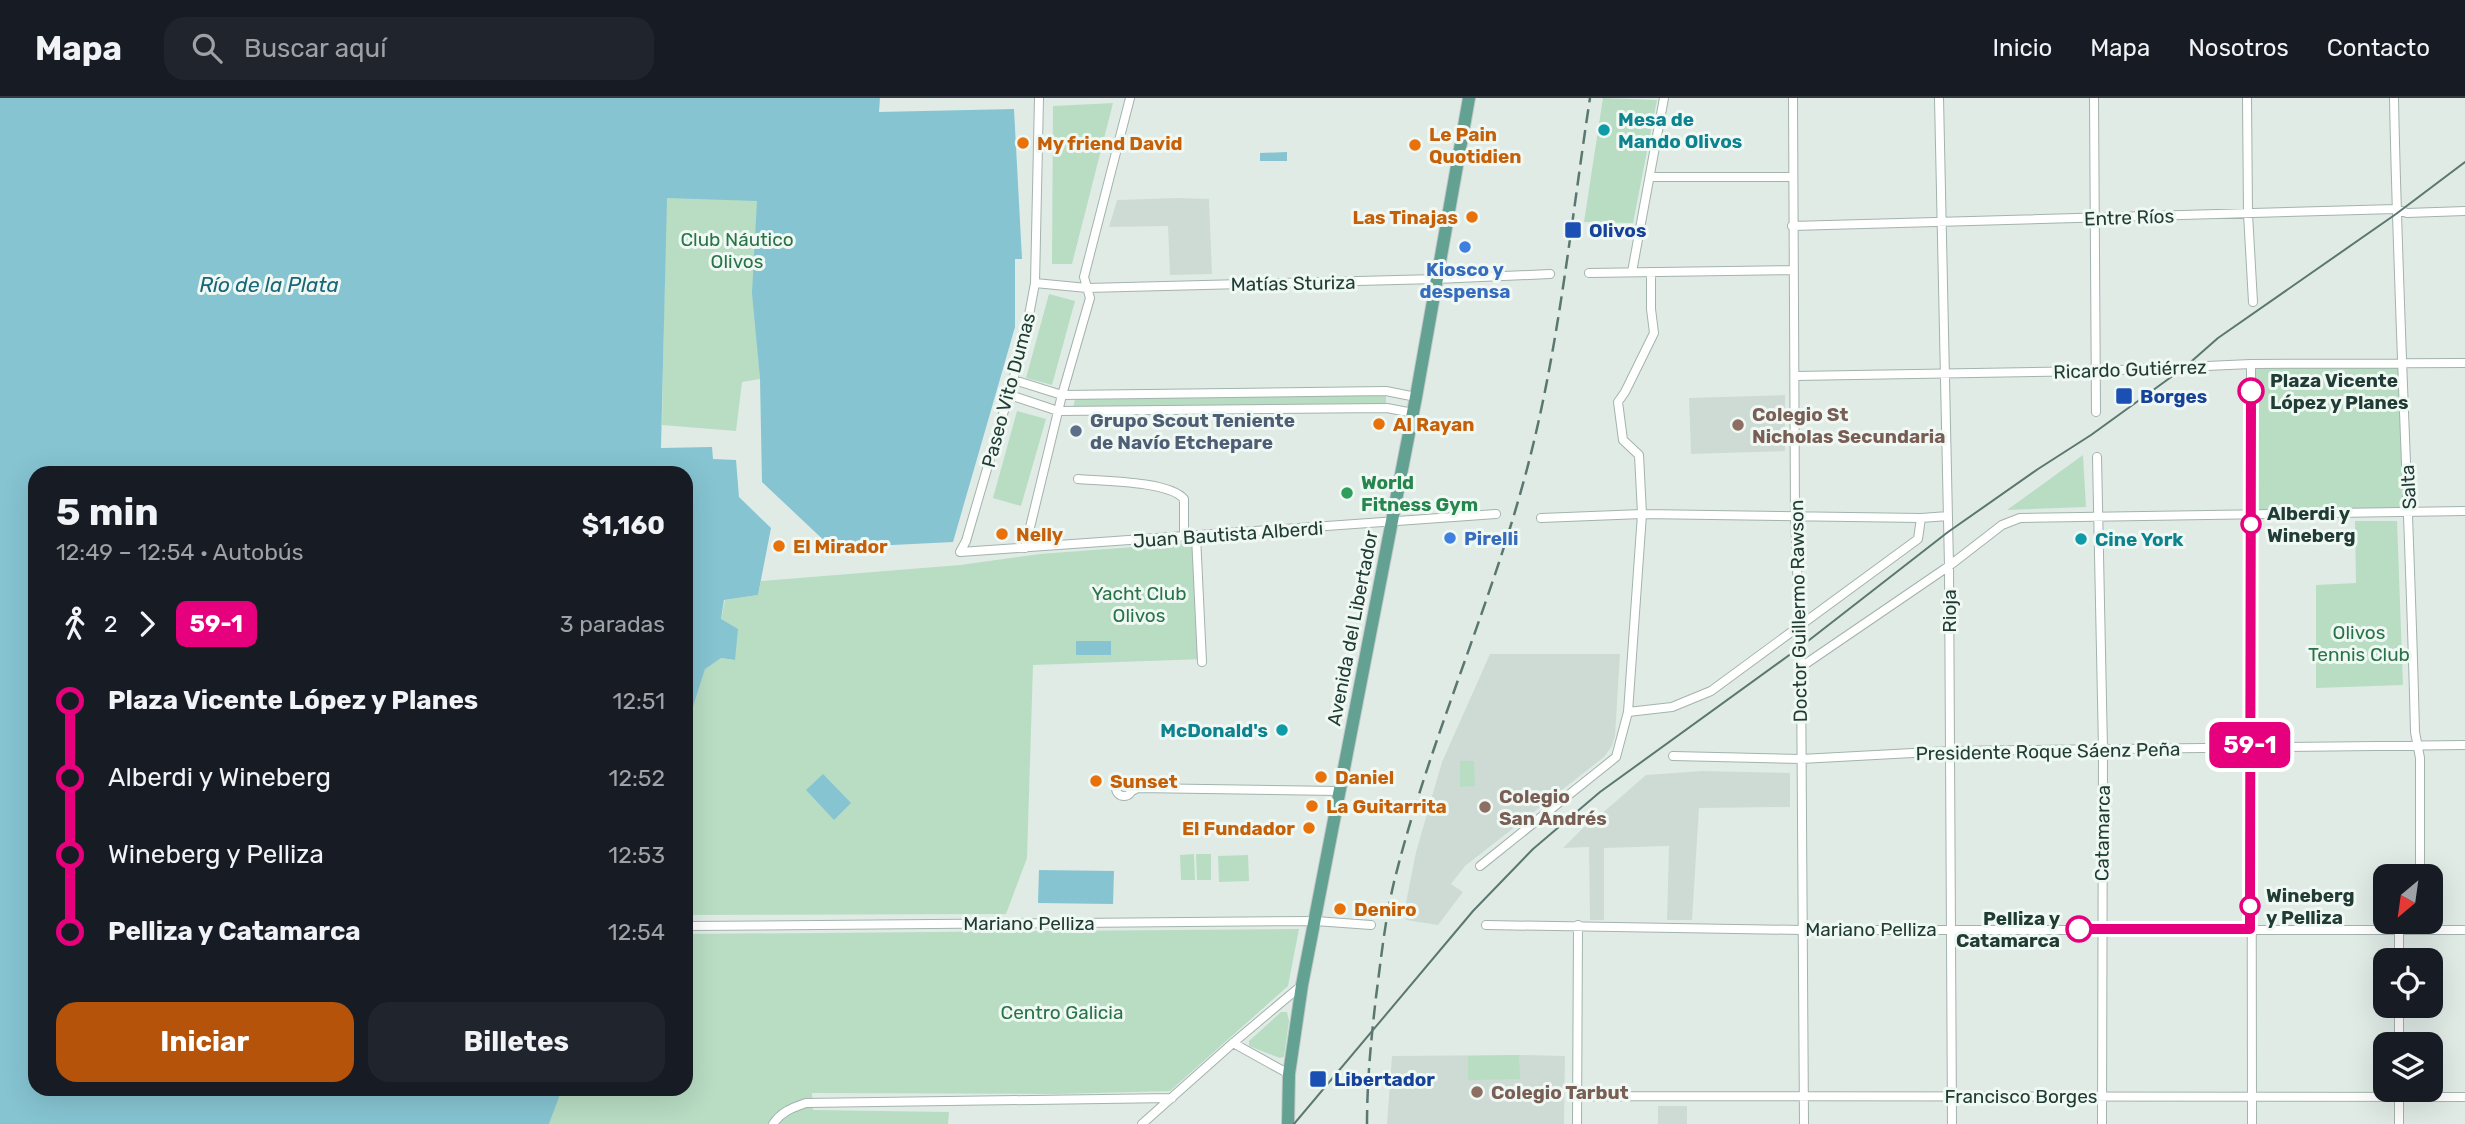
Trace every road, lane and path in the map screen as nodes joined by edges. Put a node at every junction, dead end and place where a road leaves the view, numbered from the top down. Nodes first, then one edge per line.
1 (1039, 98) edge
2 (1129, 98) edge
3 (1469, 98) edge
4 (1664, 98) edge
5 (1793, 98) edge
6 (1939, 98) edge
7 (2094, 98) edge
8 (2247, 98) edge
9 (2394, 98) edge
10 (1650, 177) junction
11 (1791, 177) junction
12 (2396, 209) junction
13 (2465, 211) edge
14 (2248, 214) junction
15 (2093, 218) junction
16 (1941, 222) junction
17 (1792, 226) junction
18 (1793, 270) junction
19 (1632, 272) junction
20 (1651, 272) junction
21 (1590, 273) dead end
22 (1550, 274) dead end
23 (1436, 279) junction
24 (1035, 283) junction
25 (1087, 288) junction
26 (2253, 302) dead end
27 (2465, 363) edge
28 (2251, 364) junction
29 (2402, 364) junction
30 (2096, 371) junction
31 (1945, 374) junction
32 (1795, 376) junction
33 (1014, 380) junction
34 (1318, 392) junction
35 (1010, 395) junction
36 (1062, 395) junction
37 (1161, 395) junction
38 (1416, 397) junction
39 (1317, 408) junction
40 (1160, 410) junction
41 (1058, 411) junction
42 (2096, 412) dead end
43 (1413, 413) junction
44 (2097, 457) dead end
45 (1078, 479) dead end
46 (2409, 511) junction
47 (2465, 511) edge
48 (1496, 514) dead end
49 (1642, 514) junction
50 (1948, 516) junction
51 (2100, 516) junction
52 (2251, 516) junction
53 (1795, 517) junction
54 (1541, 518) dead end
55 (1921, 518) junction
56 (1392, 523) junction
57 (1196, 536) junction
58 (1184, 537) junction
59 (1025, 548) junction
60 (961, 552) joint
61 (1949, 566) junction
62 (1798, 626) junction
63 (1202, 662) dead end
64 (1801, 667) junction
65 (1628, 712) junction
66 (2465, 745) edge
67 (2250, 747) junction
68 (2418, 747) junction
69 (2103, 749) junction
70 (1950, 751) junction
71 (1673, 756) dead end
72 (1801, 759) junction
73 (1134, 788) dead end
74 (1339, 791) junction
75 (2420, 864) edge
76 (1480, 866) dead end
77 (1315, 921) junction
78 (1371, 925) dead end
79 (1486, 925) dead end
80 (1578, 925) junction
81 (693, 926) edge
82 (2443, 928) edge
83 (1950, 929) junction
84 (2101, 929) junction
85 (2250, 929) junction
86 (1802, 930) junction
87 (2373, 930) edge
88 (2465, 930) edge
89 (1302, 985) junction
90 (1233, 1043) junction
91 (1289, 1074) junction
92 (2373, 1094) edge
93 (1576, 1096) junction
94 (1803, 1096) junction
95 (2102, 1096) junction
96 (2443, 1096) edge
97 (1952, 1097) junction
98 (2252, 1097) junction
99 (2465, 1097) edge
100 (1172, 1098) junction
101 (2399, 1102) edge
102 (774, 1124) edge
103 (1142, 1124) edge
104 (1288, 1124) edge
105 (1577, 1124) edge
106 (1804, 1124) edge
107 (1952, 1124) edge
108 (2102, 1124) edge
109 (2252, 1124) edge
110 (2399, 1124) edge

1 - 24 street, Paseo Vito Dumas
2 - 25 street
3 - 23 main road, Avenida del Libertador
4 - 10 street
5 - 11 street, Doctor Guillermo Rawson
6 - 16 street, Rioja
7 - 15 street
8 - 14 street
9 - 12 street, Salta
10 - 11 street
10 - 19 street
11 - 17 street, Doctor Guillermo Rawson
12 - 13 street, Entre Ríos
12 - 14 street, Entre Ríos
12 - 29 street, Salta
14 - 15 street, Entre Ríos
14 - 26 street
15 - 16 street, Entre Ríos
15 - 30 street
16 - 17 street, Entre Ríos
16 - 31 street, Rioja
17 - 18 street, Doctor Guillermo Rawson
18 - 20 street
18 - 32 street, Doctor Guillermo Rawson
19 - 20 street
19 - 21 street
20 - 49 street
22 - 23 street, Matías Sturiza
23 - 25 street, Matías Sturiza
23 - 38 main road, Avenida del Libertador
24 - 25 street, Matías Sturiza
24 - 33 street, Paseo Vito Dumas
25 - 36 street
27 - 29 street, Ricardo Gutiérrez
28 - 29 street, Ricardo Gutiérrez
28 - 30 street, Ricardo Gutiérrez
28 - 52 street
29 - 46 street, Salta
30 - 31 street, Ricardo Gutiérrez
30 - 42 street
31 - 32 street, Ricardo Gutiérrez
31 - 50 street, Rioja
32 - 53 street, Doctor Guillermo Rawson
33 - 35 street, Paseo Vito Dumas
33 - 36 street
34 - 37 street
34 - 38 street
34 - 39 street
35 - 41 street
35 - 60 street, Paseo Vito Dumas
36 - 37 street
36 - 41 street
37 - 40 street
38 - 43 main road, Avenida del Libertador
39 - 40 street
39 - 43 street
40 - 41 street
41 - 59 street
43 - 56 main road, Avenida del Libertador
44 - 51 street, Catamarca
45 - 58 street
46 - 47 street
46 - 52 street
46 - 68 street, Salta
48 - 56 street, Juan Bautista Alberdi
49 - 53 street
49 - 54 street
49 - 65 street
50 - 55 street
50 - 61 street, Rioja
51 - 52 street
51 - 61 street
51 - 69 street, Catamarca
52 - 67 street
53 - 55 street
53 - 62 street, Doctor Guillermo Rawson
55 - 62 street
56 - 57 street, Juan Bautista Alberdi
56 - 74 main road, Avenida del Libertador
57 - 58 street, Juan Bautista Alberdi
57 - 63 street
58 - 59 street, Juan Bautista Alberdi
59 - 60 street, Juan Bautista Alberdi
61 - 64 street
61 - 70 street, Rioja
62 - 64 street, Doctor Guillermo Rawson
62 - 65 street
64 - 72 street, Doctor Guillermo Rawson
65 - 76 street
66 - 68 street, Presidente Roque Sáenz Peña
67 - 68 street, Presidente Roque Sáenz Peña
67 - 69 street, Presidente Roque Sáenz Peña
67 - 85 street
68 - 75 street, Salta
69 - 70 street, Presidente Roque Sáenz Peña
69 - 84 street, Catamarca
70 - 72 street, Presidente Roque Sáenz Peña
70 - 83 street, Rioja
71 - 72 street, Presidente Roque Sáenz Peña
72 - 86 street, Doctor Guillermo Rawson
73 - 74 street
74 - 77 main road, Avenida del Libertador
77 - 78 street, Mariano Pelliza
77 - 81 street, Mariano Pelliza
77 - 89 main road, Avenida del Libertador
79 - 80 street, Mariano Pelliza
80 - 86 street, Mariano Pelliza
80 - 93 street
82 - 88 street, Mariano Pelliza
83 - 84 street, Mariano Pelliza
83 - 86 street, Mariano Pelliza
83 - 97 street, Rioja
84 - 85 street, Mariano Pelliza
84 - 95 street, Catamarca
85 - 87 street, Mariano Pelliza
85 - 98 street
86 - 94 street, Doctor Guillermo Rawson
89 - 90 street
89 - 91 main road, Avenida del Libertador
90 - 91 street
90 - 100 street
91 - 104 main road, Avenida del Libertador
92 - 98 street, Francisco Borges
93 - 94 street, Francisco Borges
93 - 105 street
94 - 97 street, Francisco Borges
94 - 106 street, Doctor Guillermo Rawson
95 - 97 street, Francisco Borges
95 - 98 street, Francisco Borges
95 - 108 street, Catamarca
96 - 99 street, Francisco Borges
97 - 107 street, Rioja
98 - 109 street
100 - 102 street
100 - 103 street
101 - 110 street

